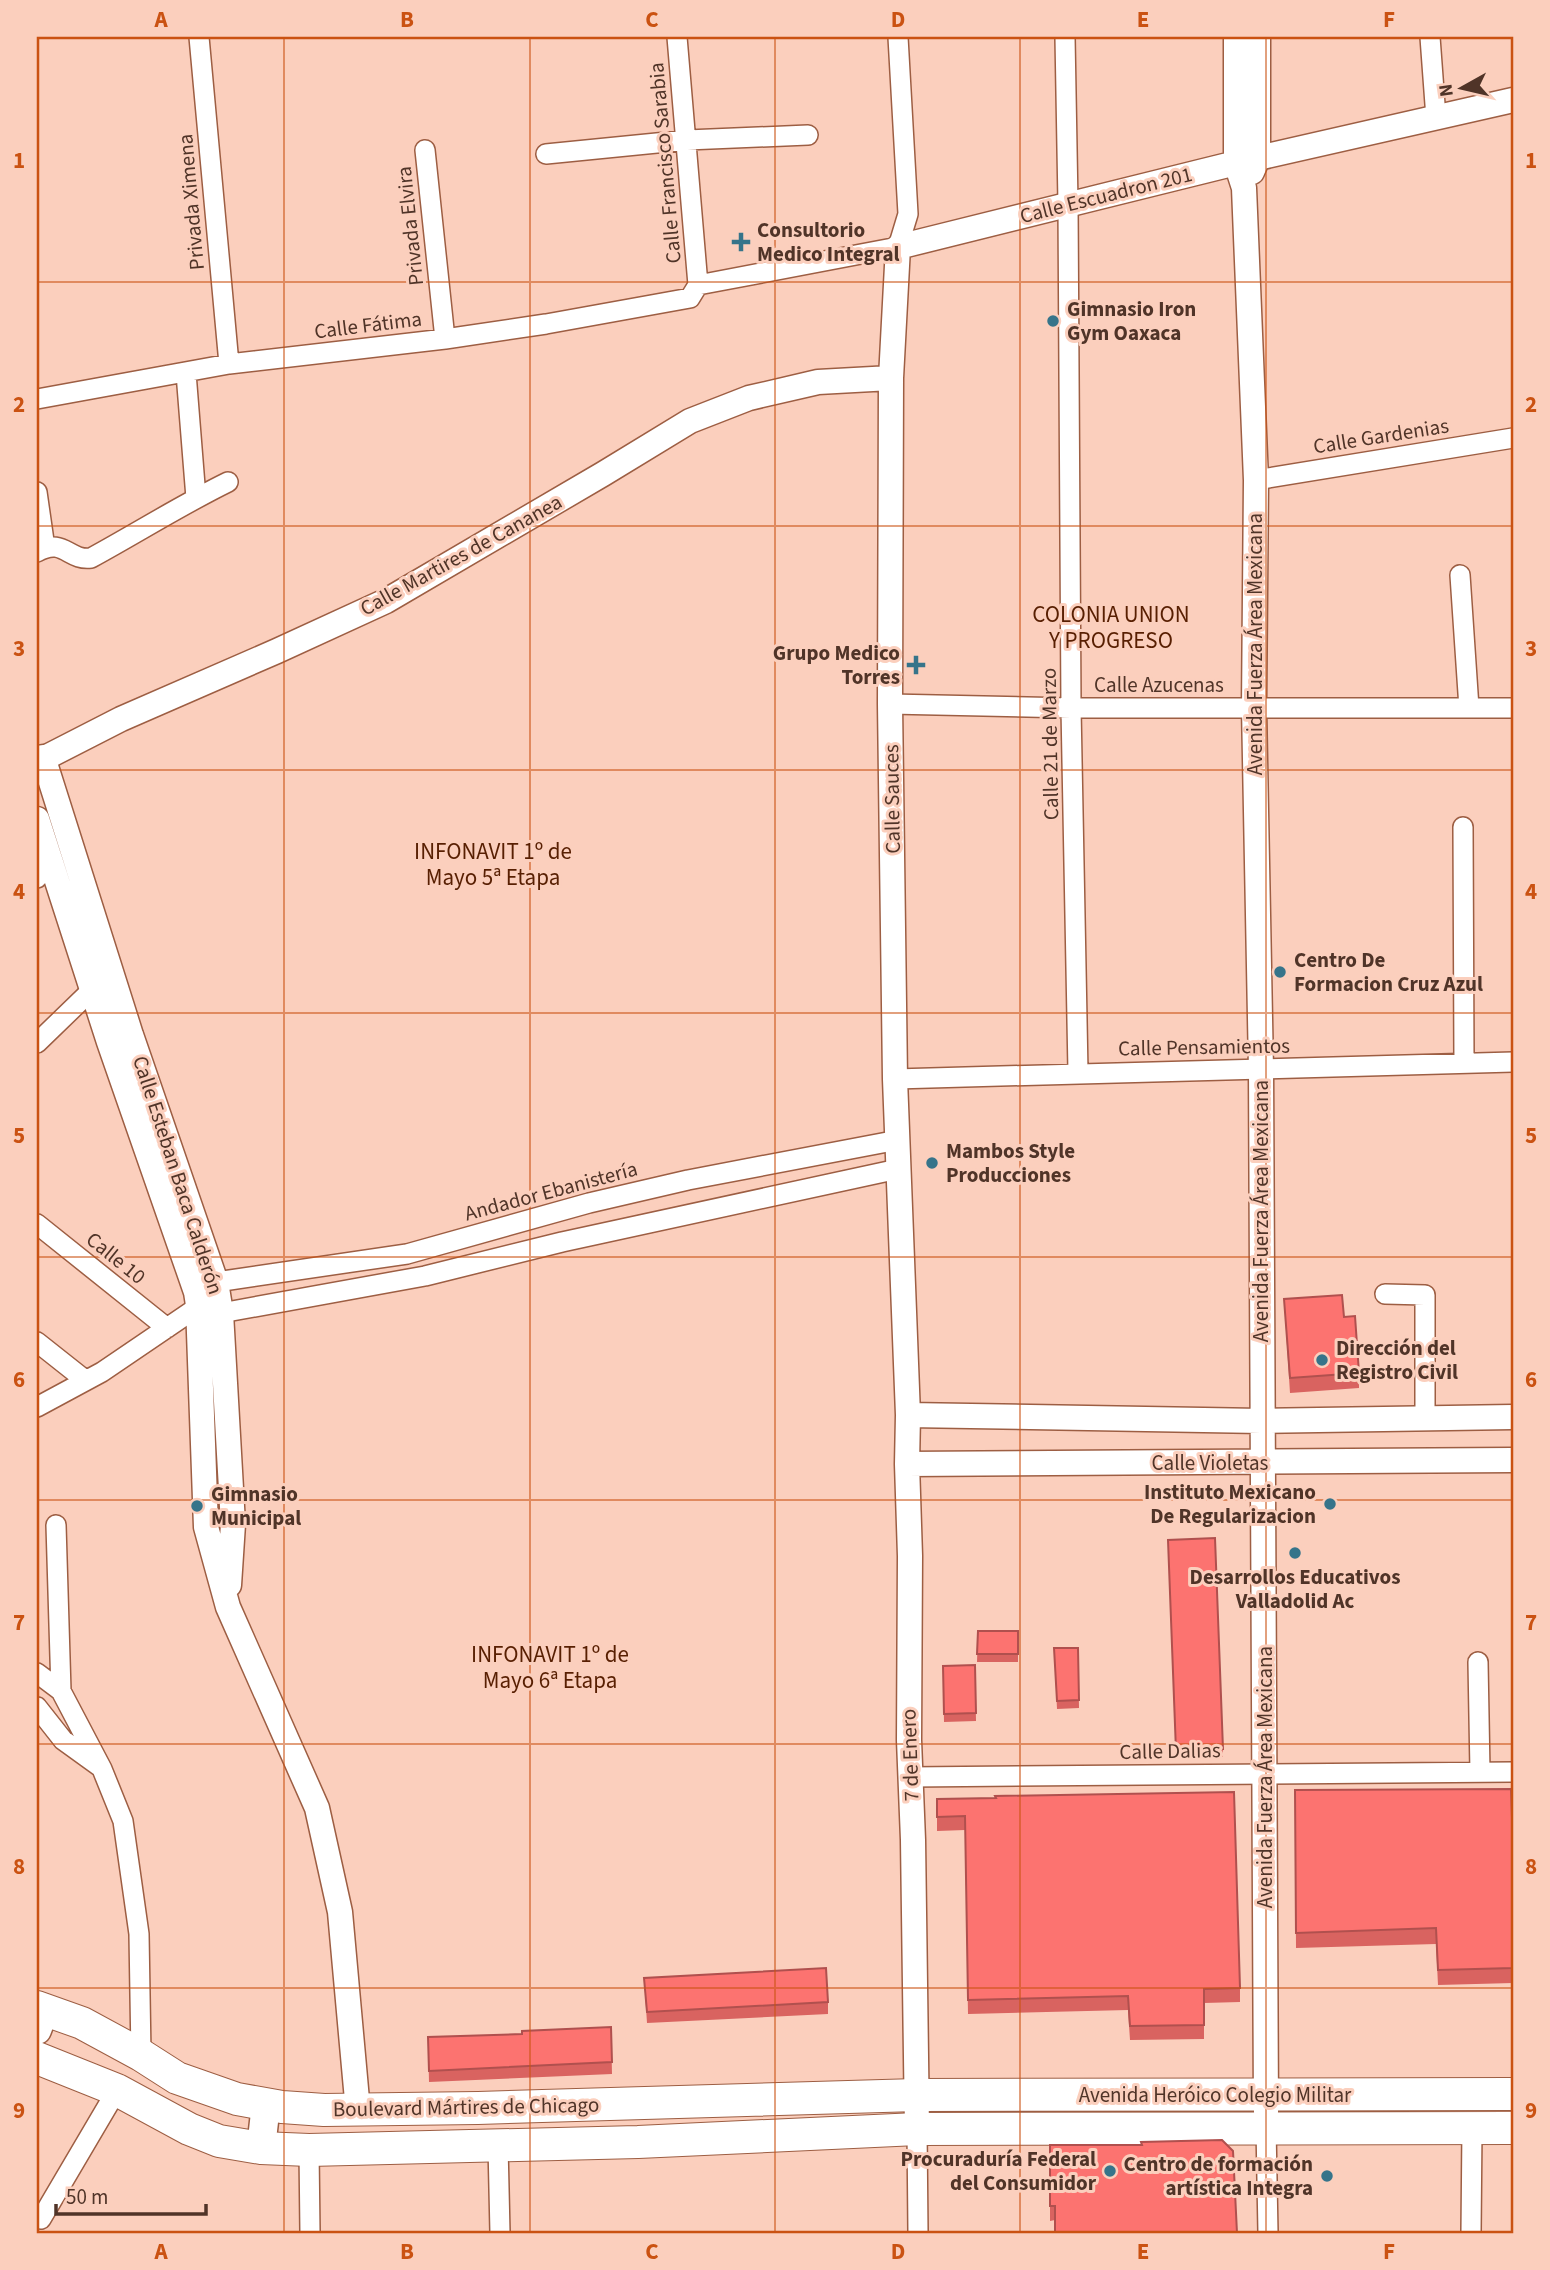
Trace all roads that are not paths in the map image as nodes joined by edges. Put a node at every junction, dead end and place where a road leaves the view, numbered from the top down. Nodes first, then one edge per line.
1 (200, 37) edge
2 (677, 37) edge
3 (898, 37) edge
4 (1065, 37) edge
5 (1236, 37) edge
6 (1258, 37) edge
7 (1430, 37) edge
8 (1513, 100) edge
9 (1436, 118) junction
10 (808, 135) dead end
11 (687, 140) junction
12 (425, 150) dead end
13 (546, 154) dead end
14 (1247, 160) junction
15 (1068, 204) junction
16 (898, 247) junction
17 (698, 285) junction
18 (445, 339) junction
19 (229, 364) junction
20 (186, 373) junction
21 (891, 378) junction
22 (37, 398) edge
23 (1513, 438) edge
24 (1256, 480) junction
25 (228, 482) dead end
26 (37, 492) edge
27 (196, 498) junction
28 (41, 550) edge
29 (1461, 575) dead end
30 (890, 704) junction
31 (1254, 707) junction
32 (1072, 708) junction
33 (1469, 708) junction
34 (1513, 708) edge
35 (40, 760) edge
36 (37, 820) edge
37 (1463, 827) dead end
38 (43, 869) edge
39 (111, 971) junction
40 (92, 990) junction
41 (37, 1043) edge
42 (1464, 1062) junction
43 (1513, 1062) edge
44 (1261, 1070) junction
45 (1079, 1072) junction
46 (895, 1079) junction
47 (898, 1140) junction
48 (898, 1169) junction
49 (169, 1184) junction
50 (37, 1224) edge
51 (1385, 1294) dead end
52 (214, 1299) junction
53 (167, 1328) junction
54 (37, 1342) edge
55 (85, 1380) junction
56 (37, 1406) edge
57 (908, 1415) junction
58 (1513, 1417) edge
59 (1425, 1419) junction
60 (1261, 1421) junction
61 (1513, 1460) edge
62 (1263, 1463) junction
63 (907, 1464) junction
64 (55, 1525) dead end
65 (1478, 1662) dead end
66 (37, 1673) edge
67 (61, 1691) junction
68 (37, 1707) edge
69 (102, 1769) junction
70 (1265, 1772) junction
71 (1480, 1772) junction
72 (1513, 1772) edge
73 (911, 1777) junction
74 (40, 2015) edge
75 (141, 2055) junction
76 (37, 2058) edge
77 (117, 2090) junction
78 (1513, 2094) edge
79 (917, 2095) junction
80 (1265, 2095) junction
81 (266, 2104) junction
82 (637, 2104) junction
83 (358, 2111) junction
84 (1266, 2127) junction
85 (1472, 2128) junction
86 (1513, 2128) edge
87 (917, 2129) junction
88 (638, 2143) junction
89 (498, 2145) junction
90 (261, 2148) junction
91 (309, 2150) junction
92 (40, 2219) dead end
93 (310, 2233) edge
94 (500, 2233) edge
95 (918, 2233) edge
96 (1268, 2233) edge
97 (1471, 2233) edge

1 - 19 street, Privada Ximena
2 - 11 street, Calle Francisco Sarabia
3 - 16 street, Calle Sauces
4 - 15 street, Calle 21 de Marzo
5 - 14 street, Avenida Fuerza Área Mexicana
6 - 14 street, Avenida Fuerza Área Mexicana
7 - 9 street
8 - 9 street, Calle Escuadron 201
9 - 14 street, Calle Escuadron 201
10 - 11 street
11 - 13 street
11 - 17 street, Calle Francisco Sarabia
12 - 18 street, Privada Elvira
14 - 15 street, Calle Escuadron 201
14 - 24 street, Avenida Fuerza Área Mexicana
15 - 16 street, Calle Escuadron 201
15 - 32 street, Calle 21 de Marzo
16 - 17 street, Calle Escuadron 201
16 - 21 street, Calle Sauces
17 - 18 street, Calle Fátima
18 - 19 street, Calle Fátima
19 - 20 street, Calle Fátima
20 - 22 street, Calle Fátima
20 - 27 street
21 - 30 street, Calle Sauces
21 - 35 street, Calle Martires de Cananea
23 - 24 street, Calle Gardenias
24 - 31 street, Avenida Fuerza Área Mexicana
25 - 27 street
26 - 28 street
27 - 28 street
29 - 33 street
30 - 32 street, Calle Azucenas
30 - 46 street, Calle Sauces
31 - 32 street, Calle Azucenas
31 - 33 street, Calle Azucenas
31 - 44 street, Avenida Fuerza Área Mexicana
32 - 45 street, Calle 21 de Marzo
33 - 34 street, Calle Azucenas
35 - 39 street, Calle Esteban Baca Calderón
36 - 38 street, Calle Esteban Baca Calderón
37 - 42 street
38 - 40 street, Calle Esteban Baca Calderón
39 - 40 street
39 - 49 street, Calle Esteban Baca Calderón
40 - 41 street
40 - 49 street, Calle Esteban Baca Calderón
42 - 43 street, Calle Pensamientos
42 - 44 street, Calle Pensamientos
44 - 45 street, Calle Pensamientos
44 - 60 street, Avenida Fuerza Área Mexicana
45 - 46 street, Calle Pensamientos
46 - 47 street, Calle Sauces
47 - 48 street, Calle Sauces
47 - 52 street, Andador Ebanistería
48 - 52 street, Andador Ebanistería
48 - 57 street, Calle Sauces
49 - 52 street, Calle Esteban Baca Calderón
50 - 53 street, Calle 10
51 - 59 street
52 - 53 street, Andador Ebanistería
52 - 83 street, Calle Esteban Baca Calderón
53 - 55 street, Andador Ebanistería
54 - 55 street
55 - 56 street, Andador Ebanistería
57 - 60 street, Calle Violetas
57 - 63 street, 7 de Enero
58 - 59 street, Calle Violetas
59 - 60 street, Calle Violetas
60 - 62 street, Avenida Fuerza Área Mexicana
61 - 62 street, Calle Violetas
62 - 63 street, Calle Violetas
62 - 70 street, Avenida Fuerza Área Mexicana
63 - 73 street, 7 de Enero
64 - 67 street
65 - 71 street
66 - 67 street
67 - 69 street
68 - 69 street
69 - 75 street
70 - 71 street, Calle Dalias
70 - 73 street, Calle Dalias
70 - 80 street, Avenida Fuerza Área Mexicana
71 - 72 street, Calle Dalias
73 - 79 street, 7 de Enero
74 - 75 main road, Boulevard Mártires de Chicago
75 - 81 main road, Boulevard Mártires de Chicago
76 - 77 main road, Boulevard Mártires de Chicago
77 - 90 main road, Boulevard Mártires de Chicago
77 - 92 street
78 - 80 main road, Avenida Heróico Colegio Militar
79 - 80 main road, Avenida Heróico Colegio Militar
79 - 82 main road, Boulevard Mártires de Chicago
79 - 87 street, 7 de Enero
80 - 84 street, Avenida Fuerza Área Mexicana
81 - 83 main road, Boulevard Mártires de Chicago
81 - 90 main road
82 - 83 main road, Boulevard Mártires de Chicago
82 - 88 main road
84 - 85 main road, Avenida Heróico Colegio Militar
84 - 87 main road, Avenida Heróico Colegio Militar
84 - 96 street, Avenida Fuerza Área Mexicana
85 - 86 main road, Avenida Heróico Colegio Militar
85 - 97 street
87 - 88 main road, Boulevard Mártires de Chicago
87 - 95 street
88 - 89 main road, Boulevard Mártires de Chicago
89 - 91 main road, Boulevard Mártires de Chicago
89 - 94 street
90 - 91 main road, Boulevard Mártires de Chicago
91 - 93 street

